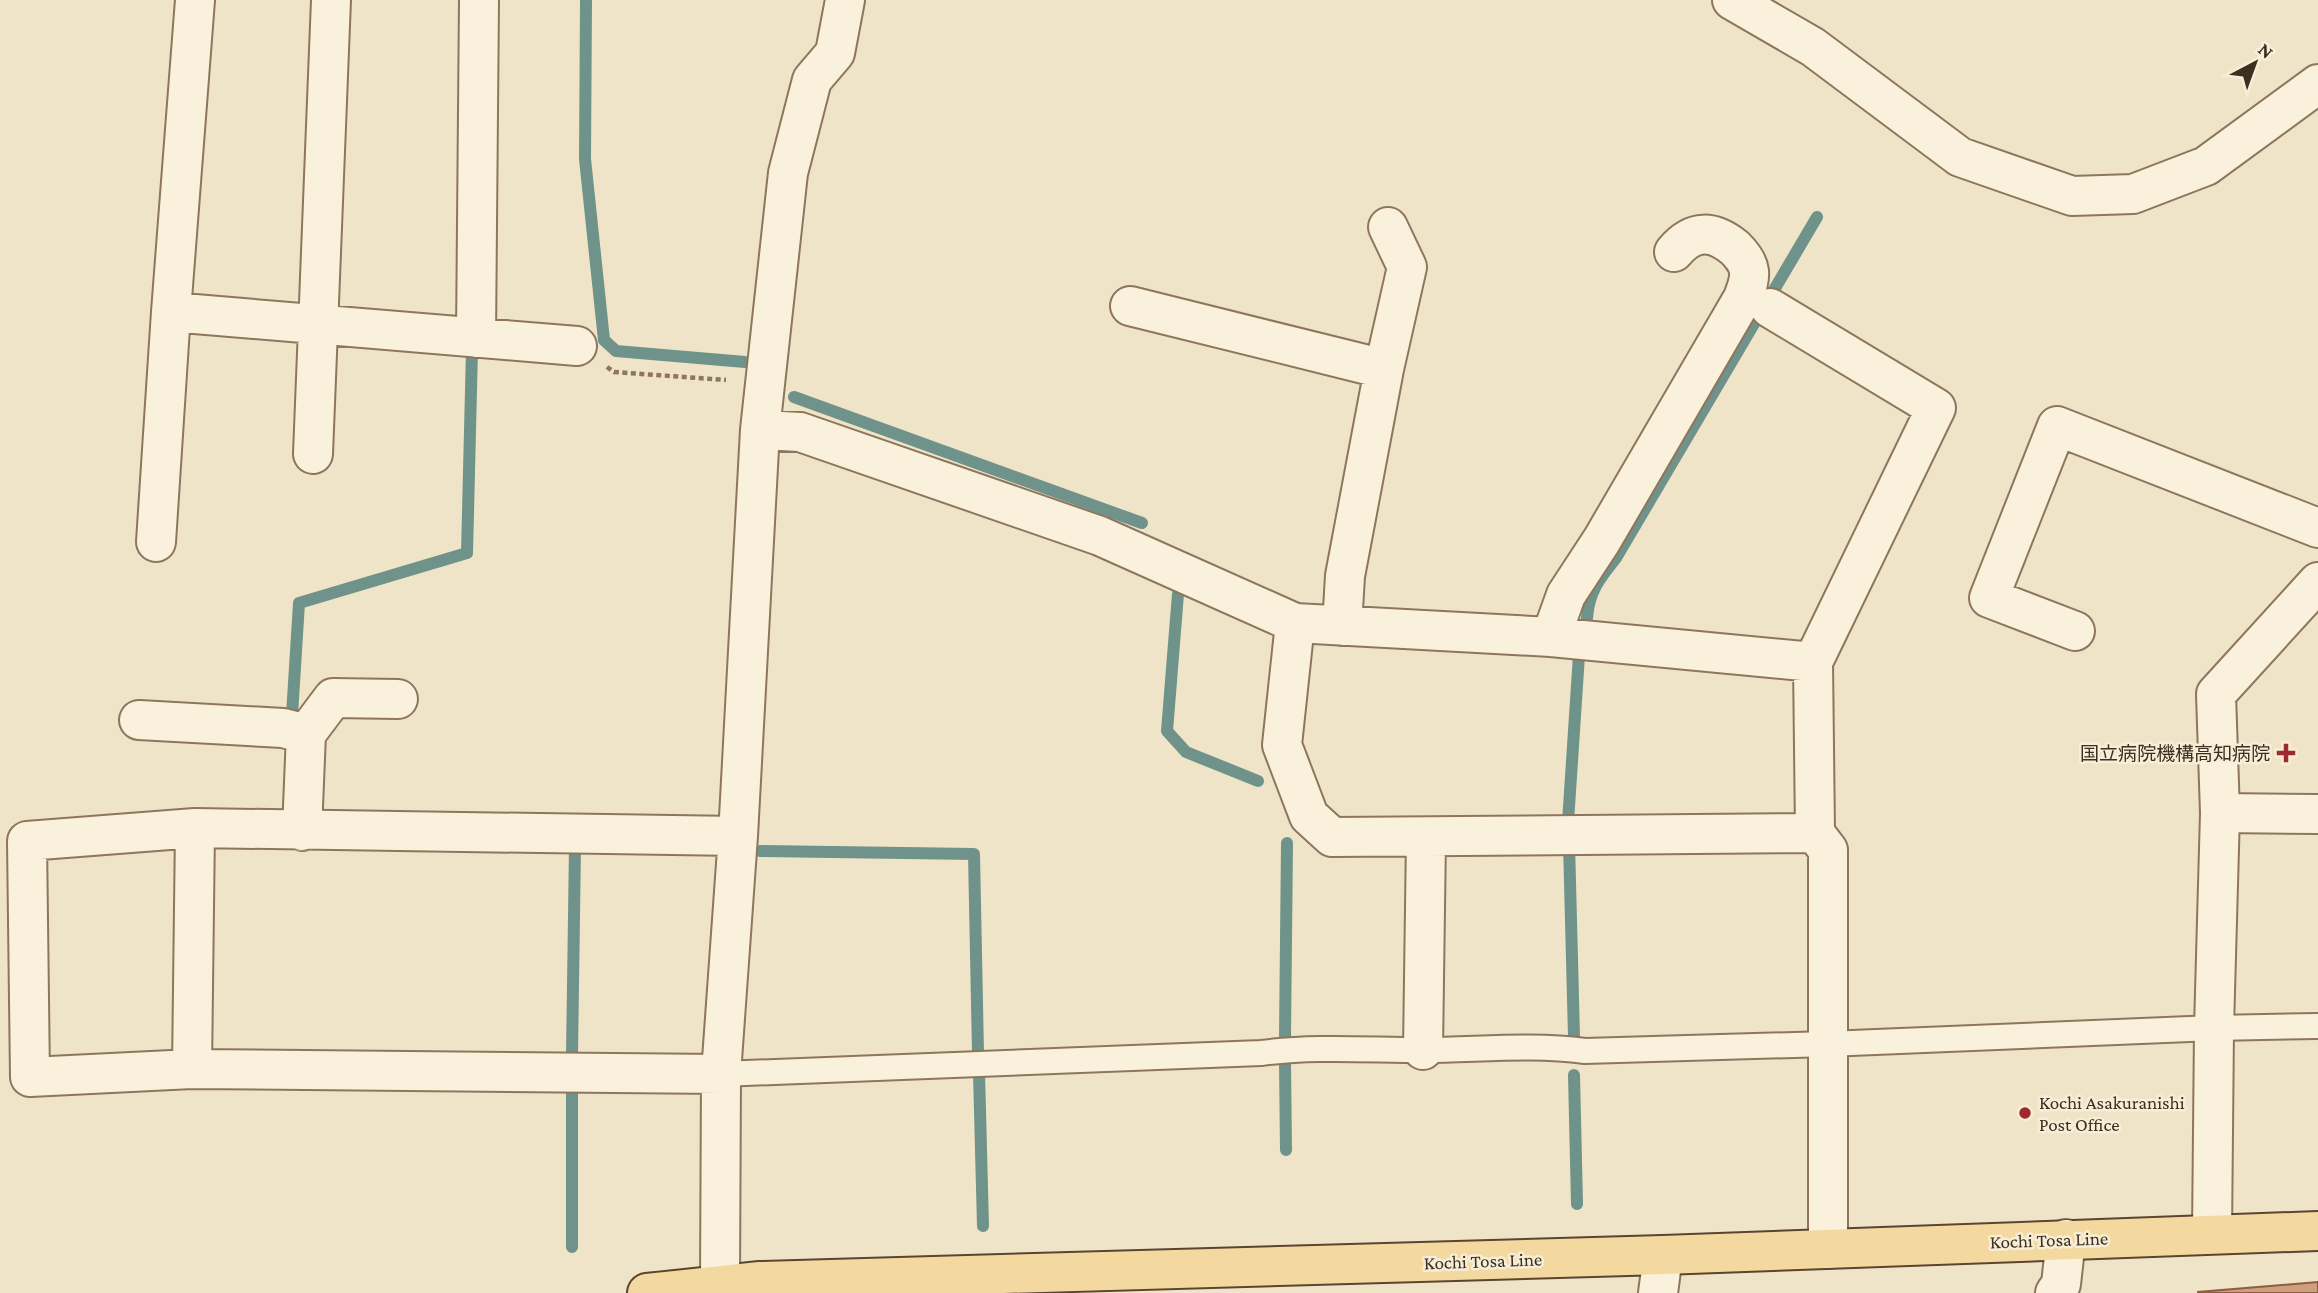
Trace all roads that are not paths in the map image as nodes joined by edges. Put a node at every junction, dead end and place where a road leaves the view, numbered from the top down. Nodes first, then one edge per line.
1 (195, 0) edge
2 (331, 0) edge
3 (480, 0) edge
4 (845, 0) edge
5 (1732, 0) edge
6 (2318, 84) edge
7 (1388, 227) dead end
8 (1674, 252) dead end
9 (1129, 306) dead end
10 (1770, 307) dead end
11 (171, 312) junction
12 (318, 324) junction
13 (476, 338) junction
14 (577, 346) road end
15 (1384, 369) junction
16 (760, 430) junction
17 (313, 454) dead end
18 (2318, 528) edge
19 (156, 542) dead end
20 (2318, 582) edge
21 (1295, 623) junction
22 (1342, 626) junction
23 (2075, 631) dead end
24 (1551, 637) junction
25 (1813, 662) junction
26 (398, 699) dead end
27 (139, 720) dead end
28 (306, 734) junction
29 (2220, 813) junction
30 (2318, 814) edge
31 (195, 828) junction
32 (302, 831) junction
33 (1815, 833) junction
34 (738, 836) junction
35 (1426, 837) junction
36 (2318, 1026) edge
37 (2214, 1028) junction
38 (1827, 1044) junction
39 (1423, 1050) junction
40 (192, 1069) junction
41 (721, 1074) junction
42 (2318, 1231) edge
43 (2212, 1234) junction
44 (2066, 1239) junction
45 (1828, 1249) junction
46 (1663, 1255) junction
47 (720, 1284) junction
48 (874, 1286) edge
49 (648, 1293) edge
50 (1658, 1293) edge
51 (2055, 1293) edge

1 - 11 street
2 - 12 street
3 - 13 street
4 - 16 street
5 - 6 street
7 - 15 street
8 - 24 street
9 - 15 street
10 - 25 street
11 - 12 street
11 - 19 street
12 - 13 street
12 - 17 street
13 - 14 street
15 - 22 street
16 - 21 street
16 - 34 street
18 - 23 street
20 - 29 street
21 - 22 street
21 - 35 street
22 - 24 street
24 - 25 street
25 - 33 street
26 - 28 street
27 - 28 street
28 - 32 street
29 - 30 street
29 - 37 street
31 - 32 street
31 - 40 street
31 - 40 street
32 - 34 street
33 - 35 street
33 - 38 street
34 - 41 street
35 - 39 street
36 - 37 lane
37 - 38 lane
37 - 43 street
38 - 39 lane
38 - 45 street
39 - 41 lane
40 - 41 street
41 - 47 street
42 - 43 main road, Kochi Tosa Line
43 - 44 main road, Kochi Tosa Line
44 - 45 main road, Kochi Tosa Line
44 - 51 street
45 - 46 main road, Kochi Tosa Line
46 - 48 main road, Kochi Tosa Line
46 - 50 street
47 - 48 main road, Kochi Tosa Line
47 - 49 main road, Kochi Tosa Line

